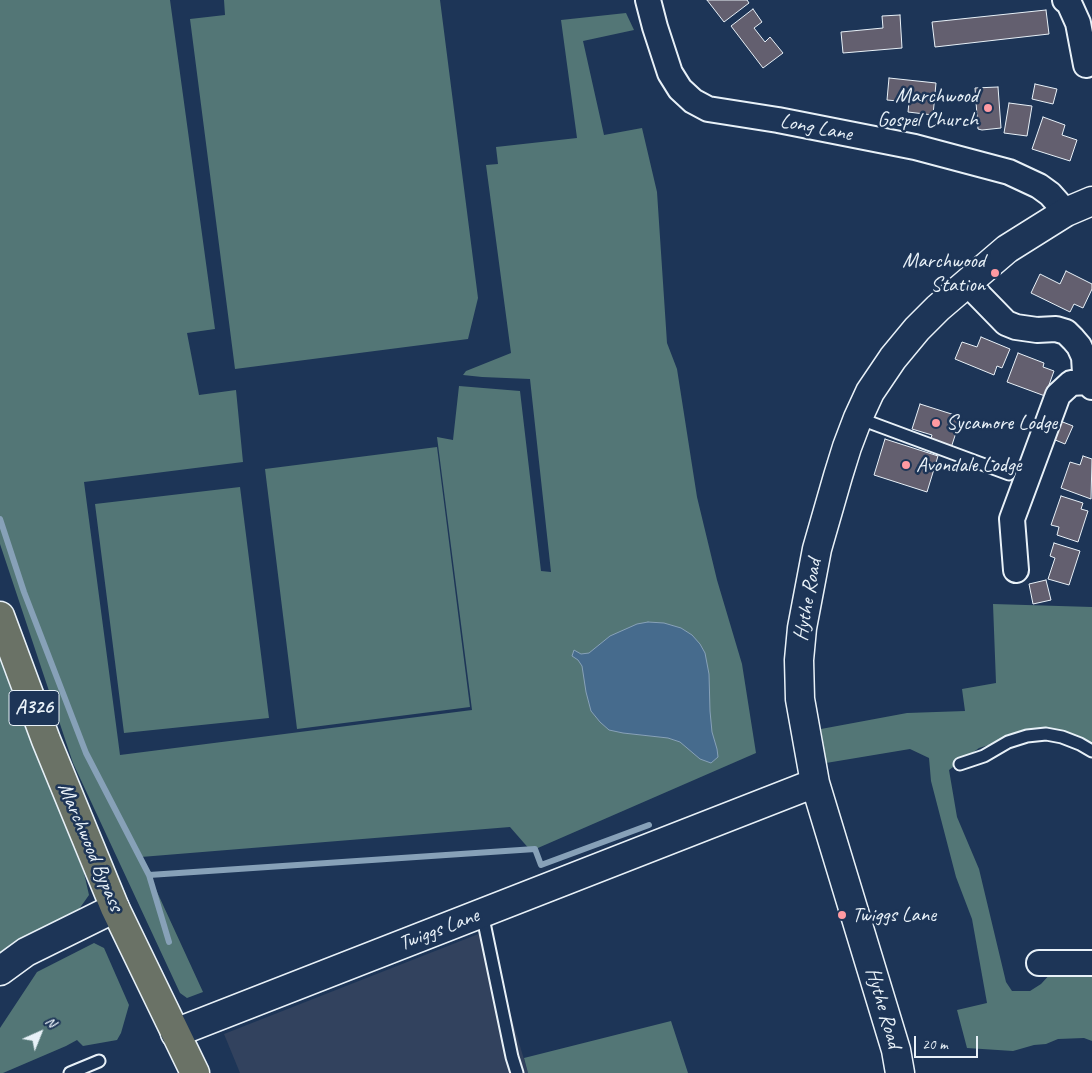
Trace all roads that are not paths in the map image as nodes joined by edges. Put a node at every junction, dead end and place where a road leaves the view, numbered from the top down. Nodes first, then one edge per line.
1 (648, 0) edge
2 (1066, 0) edge
3 (1086, 65) dead end
4 (1092, 201) edge
5 (1066, 212) junction
6 (967, 283) junction
7 (1090, 384) edge
8 (858, 418) junction
9 (1009, 474) dead end
10 (1016, 570) dead end
11 (0, 616) edge
12 (1092, 751) edge
13 (960, 764) dead end
14 (814, 783) junction
15 (115, 908) junction
16 (482, 913) junction
17 (1039, 963) dead end
18 (1092, 963) edge
19 (0, 971) edge
20 (175, 1033) junction
21 (98, 1061) dead end
22 (70, 1073) edge
23 (195, 1073) edge
24 (517, 1073) edge
25 (900, 1073) edge

1 - 5 street, Long Lane
2 - 3 street
4 - 5 street, Hythe Road
5 - 6 street, Hythe Road
6 - 7 street
6 - 8 street, Hythe Road
7 - 10 street
8 - 9 lane
8 - 14 street, Hythe Road
11 - 15 main road, Marchwood Bypass / A326
12 - 13 lane
14 - 16 street, Twiggs Lane
14 - 25 street, Hythe Road
15 - 19 street
15 - 20 main road, Marchwood Bypass / A326
16 - 20 street, Twiggs Lane
16 - 24 lane
17 - 18 street
20 - 23 main road, Marchwood Bypass / A326
21 - 22 lane

